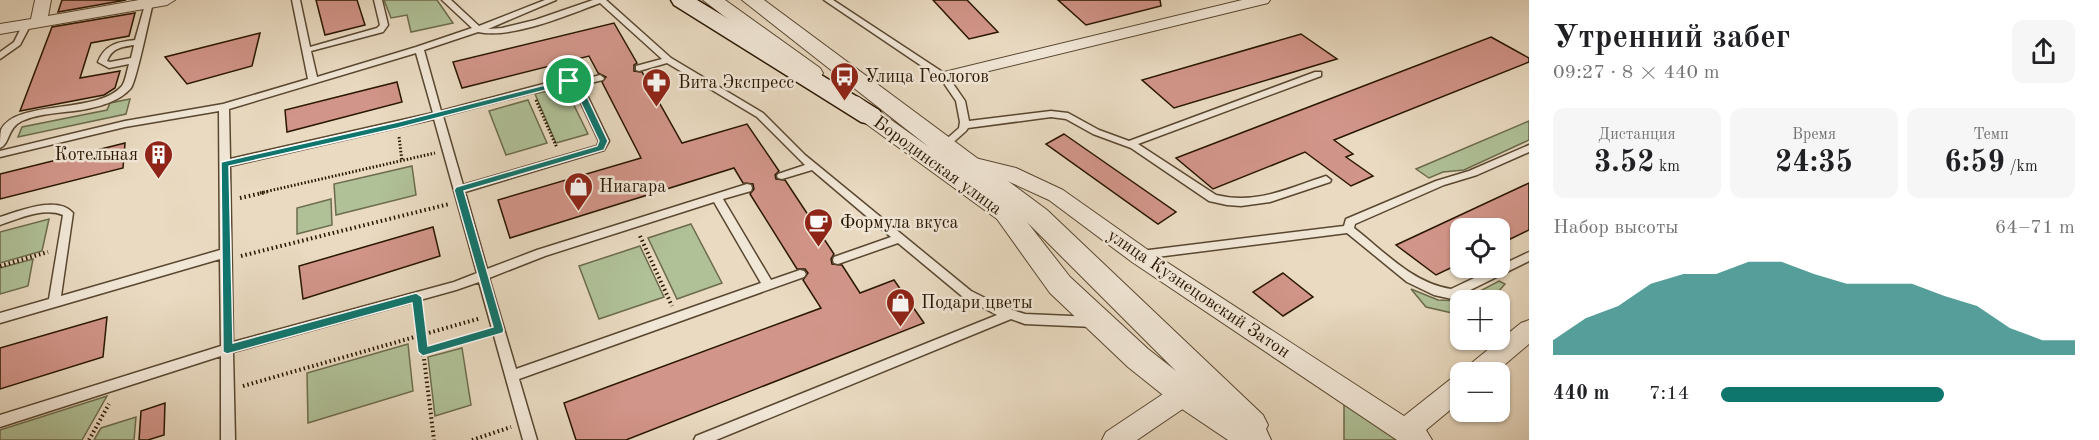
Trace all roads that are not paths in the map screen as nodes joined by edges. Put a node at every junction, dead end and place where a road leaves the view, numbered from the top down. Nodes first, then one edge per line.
1 (43, 0) edge
2 (167, 0) edge
3 (296, 0) edge
4 (378, 0) edge
5 (446, 0) edge
6 (552, 0) edge
7 (601, 0) edge
8 (682, 0) edge
9 (713, 0) edge
10 (752, 0) edge
11 (828, 0) edge
12 (1262, 0) edge
13 (149, 3) junction
14 (33, 23) junction
15 (0, 29) edge
16 (478, 29) junction
17 (139, 42) junction
18 (419, 49) junction
19 (307, 50) junction
20 (0, 56) edge
21 (134, 60) junction
22 (668, 60) junction
23 (639, 68) dead end
24 (1318, 74) dead end
25 (944, 77) junction
26 (600, 78) dead end
27 (313, 80) junction
28 (577, 84) junction
29 (224, 107) junction
30 (438, 115) junction
31 (870, 116) junction
32 (964, 125) junction
33 (1129, 144) junction
34 (0, 145) edge
35 (945, 145) junction
36 (1529, 148) edge
37 (0, 154) edge
38 (224, 164) junction
39 (971, 164) junction
40 (814, 166) junction
41 (782, 176) dead end
42 (1326, 180) dead end
43 (747, 188) dead end
44 (461, 195) junction
45 (717, 197) junction
46 (0, 221) edge
47 (1349, 229) junction
48 (900, 238) junction
49 (1140, 255) junction
50 (1529, 256) edge
51 (226, 257) junction
52 (838, 260) dead end
53 (800, 274) dead end
54 (483, 275) junction
55 (768, 285) junction
56 (54, 302) junction
57 (1009, 315) junction
58 (0, 318) edge
59 (1098, 322) junction
60 (1529, 330) edge
61 (227, 349) junction
62 (1490, 362) edge
63 (512, 376) junction
64 (1184, 394) junction
65 (1450, 397) edge
66 (0, 421) edge
67 (1412, 436) edge
68 (228, 440) edge
69 (530, 440) edge
70 (701, 440) edge
71 (1115, 440) edge
72 (1255, 440) edge
73 (1267, 440) edge

1 - 14 street
2 - 13 street
3 - 19 lane
4 - 19 lane
5 - 16 lane
6 - 16 lane
7 - 16 lane
7 - 22 lane
8 - 31 main road
9 - 31 street, Бородинская улица
10 - 35 street, Бородинская улица
11 - 25 lane
12 - 25 street
13 - 14 street
13 - 17 lane
14 - 15 street
14 - 20 lane
16 - 18 lane
17 - 21 lane
17 - 21 lane
18 - 27 lane
18 - 30 lane
19 - 27 lane
21 - 34 lane
22 - 23 lane
22 - 40 lane
24 - 33 lane
25 - 32 lane
26 - 28 lane
27 - 29 lane
28 - 30 lane
28 - 44 lane
29 - 37 lane
29 - 38 lane
30 - 38 lane
30 - 44 lane
31 - 59 street, Бородинская улица
32 - 33 lane
32 - 35 lane
33 - 42 lane
35 - 39 street, Бородинская улица
36 - 47 lane
38 - 51 lane
39 - 49 street, улица Кузнецовский Затон
39 - 73 street, Бородинская улица
40 - 41 lane
40 - 48 lane
43 - 45 lane
44 - 54 lane
45 - 54 lane
45 - 55 lane
46 - 56 lane
47 - 49 lane
47 - 50 lane
48 - 52 lane
48 - 57 lane
49 - 67 street, улица Кузнецовский Затон
51 - 56 lane
51 - 61 lane
53 - 55 lane
54 - 61 lane
54 - 63 lane
55 - 63 lane
56 - 58 lane
57 - 59 lane
57 - 70 lane
59 - 64 street, Бородинская улица
60 - 62 street
61 - 66 lane
61 - 68 lane
63 - 69 lane
64 - 71 street
64 - 72 street, Бородинская улица
65 - 67 street

